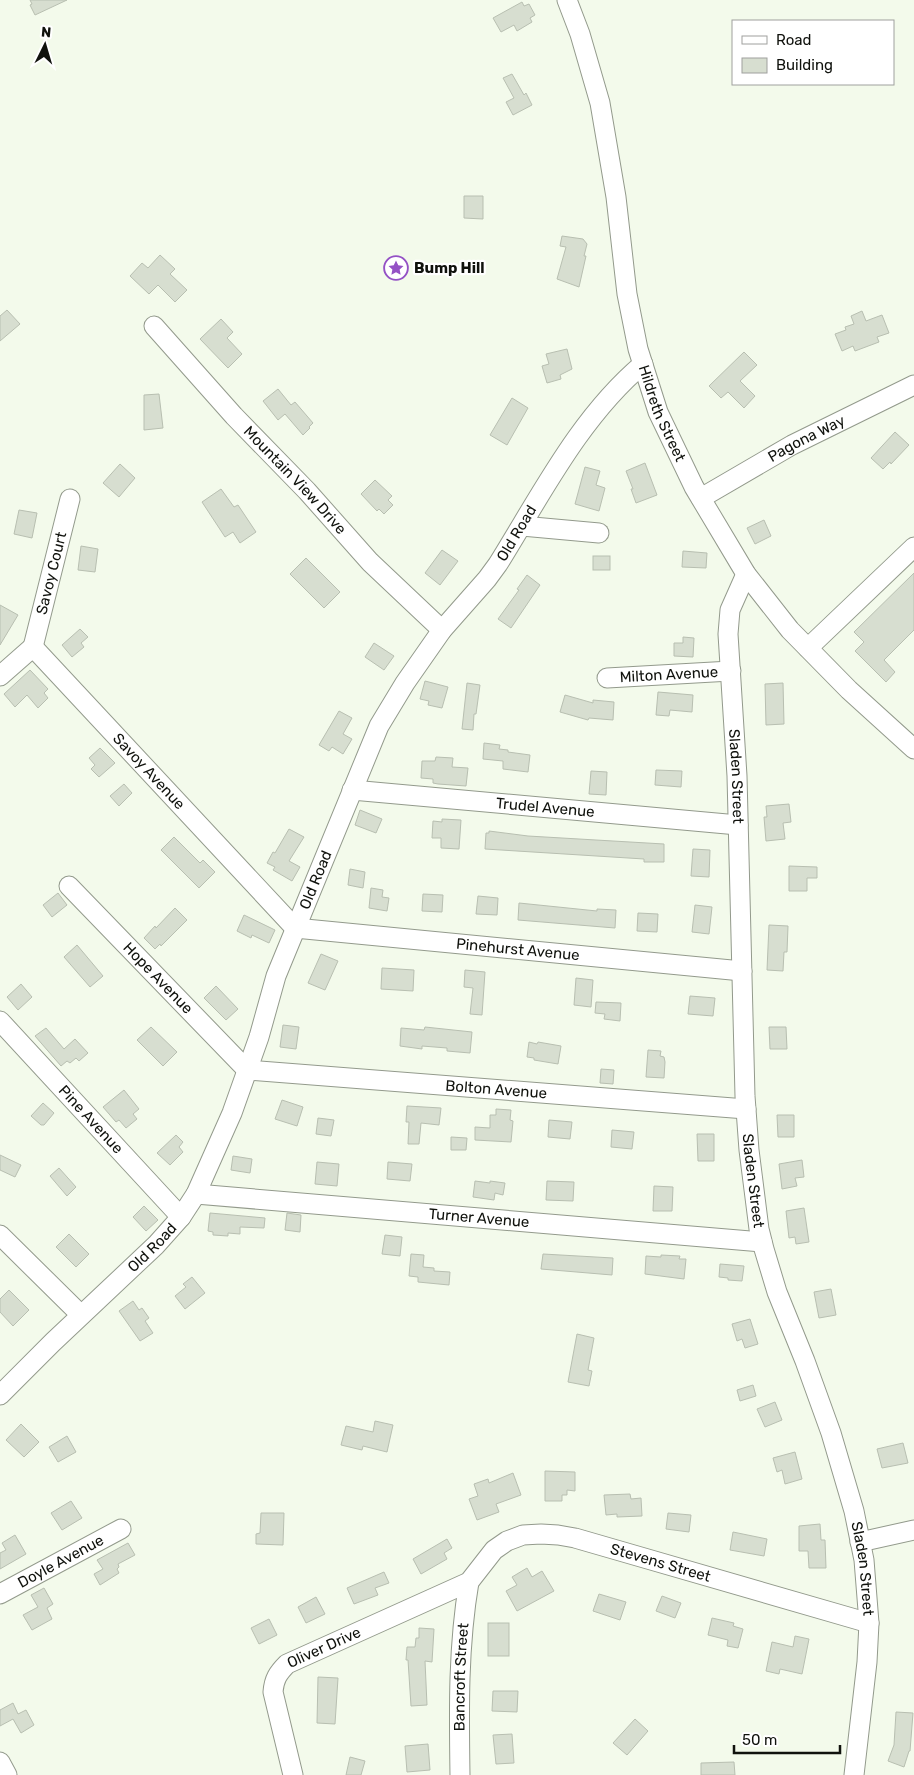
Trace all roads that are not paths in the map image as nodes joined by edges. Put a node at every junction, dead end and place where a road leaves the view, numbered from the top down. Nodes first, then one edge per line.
1 (567, 0) edge
2 (154, 326) dead end
3 (643, 364) junction
4 (914, 385) edge
5 (701, 498) junction
6 (70, 499) dead end
7 (522, 526) junction
8 (599, 533) dead end
9 (914, 548) edge
10 (746, 574) junction
11 (442, 630) junction
12 (33, 647) junction
13 (808, 648) junction
14 (731, 671) junction
15 (0, 676) edge
16 (607, 678) dead end
17 (914, 749) edge
18 (352, 790) junction
19 (738, 825) junction
20 (68, 886) dead end
21 (295, 928) junction
22 (742, 971) junction
23 (0, 1021) edge
24 (247, 1070) junction
25 (746, 1108) junction
26 (196, 1194) junction
27 (181, 1217) junction
28 (0, 1235) edge
29 (762, 1242) junction
30 (81, 1315) junction
31 (0, 1395) edge
32 (121, 1529) dead end
33 (914, 1530) edge
34 (860, 1542) junction
35 (469, 1582) junction
36 (0, 1594) edge
37 (869, 1623) junction
38 (0, 1762) edge
39 (7, 1775) edge
40 (293, 1775) edge
41 (460, 1775) edge
42 (854, 1775) edge

1 - 3 street, Hildreth Street
2 - 11 street, Mountain View Drive
3 - 5 street, Hildreth Street
3 - 7 street, Old Road
4 - 5 street, Pagona Way
5 - 10 street, Hildreth Street
6 - 12 street, Savoy Court
7 - 8 street
7 - 11 street, Old Road
9 - 13 street
10 - 13 street, Hildreth Street
10 - 14 street, Sladen Street
11 - 18 street, Old Road
12 - 15 street
12 - 21 street, Savoy Avenue
13 - 17 street, Hildreth Street
14 - 16 street, Milton Avenue
14 - 19 street, Sladen Street
18 - 19 street, Trudel Avenue
18 - 21 street, Old Road
19 - 22 street, Sladen Street
20 - 24 street, Hope Avenue
21 - 22 street, Pinehurst Avenue
21 - 24 street, Old Road
22 - 25 street, Sladen Street
23 - 27 street, Pine Avenue
24 - 25 street, Bolton Avenue
24 - 26 street, Old Road
25 - 29 street, Sladen Street
26 - 27 street, Old Road
26 - 29 street, Turner Avenue
27 - 30 street, Old Road
28 - 30 street
29 - 34 street, Sladen Street
30 - 31 street, Old Road
32 - 36 street, Doyle Avenue
33 - 34 street
34 - 37 street, Sladen Street
35 - 37 street, Stevens Street
35 - 40 street, Oliver Drive
35 - 41 street, Bancroft Street
37 - 42 street, Sladen Street
38 - 39 street

